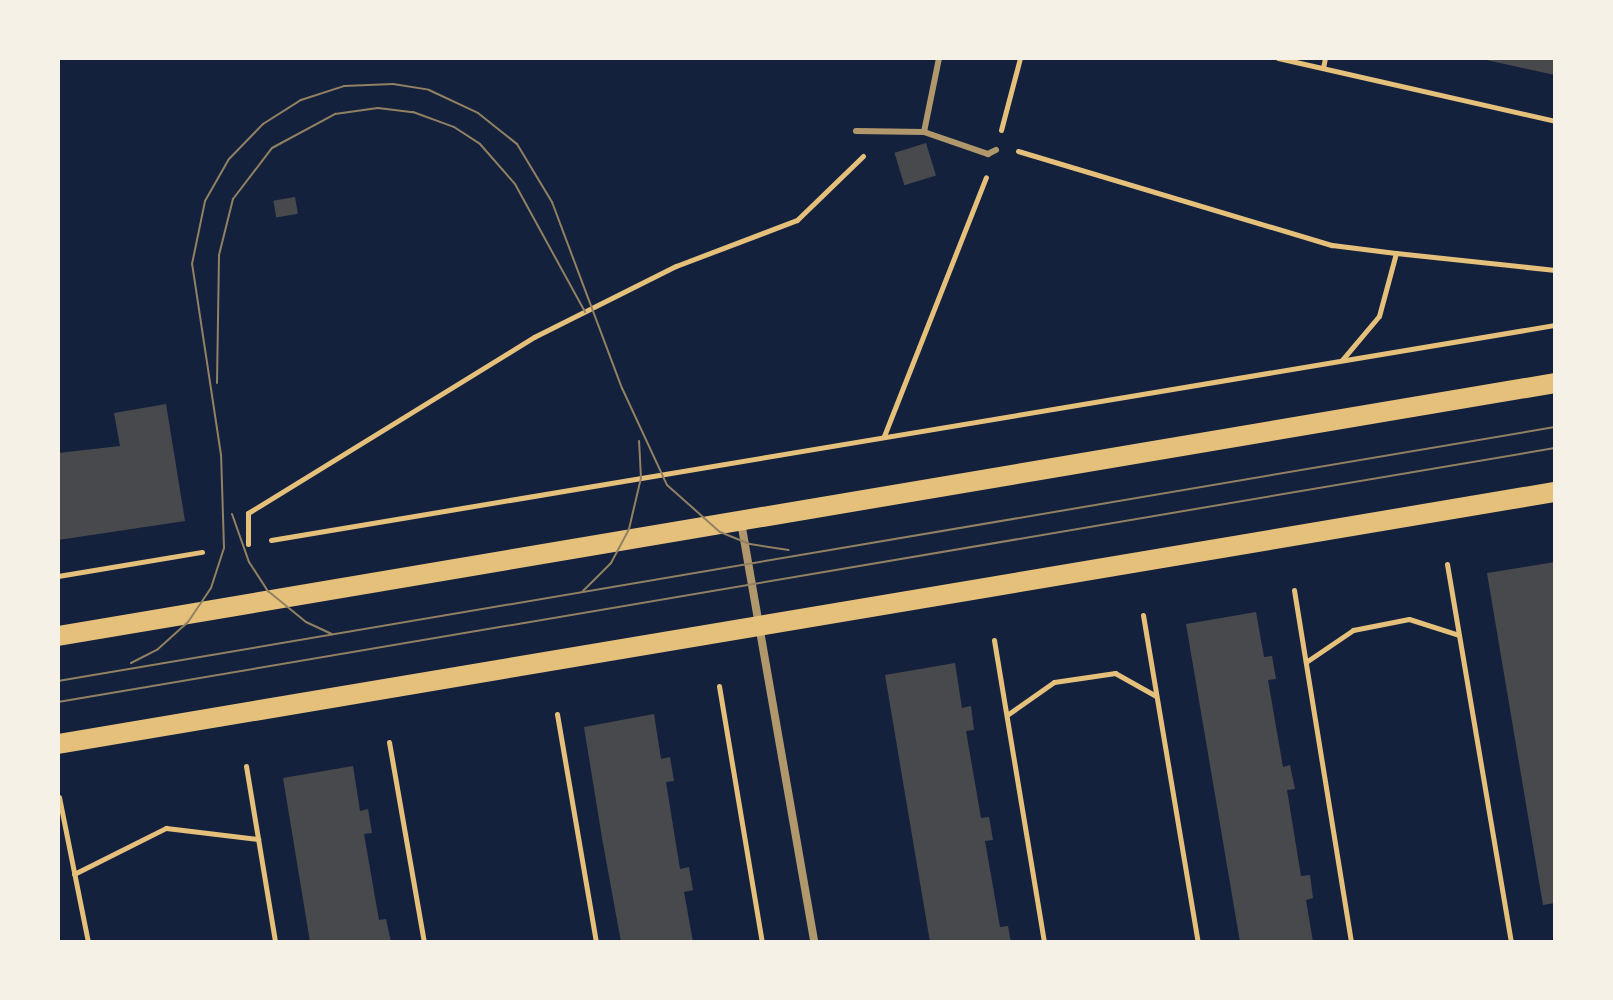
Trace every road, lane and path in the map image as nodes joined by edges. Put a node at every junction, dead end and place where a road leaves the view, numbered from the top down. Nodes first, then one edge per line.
1 (939, 58) edge
2 (1020, 58) edge
3 (1278, 58) edge
4 (1325, 58) edge
5 (1323, 68) junction
6 (1555, 121) edge
7 (856, 131) dead end
8 (888, 132) junction
9 (924, 132) junction
10 (996, 147) junction
11 (1396, 253) junction
12 (1555, 270) edge
13 (1555, 325) edge
14 (1341, 361) junction
15 (1555, 383) edge
16 (883, 437) junction
17 (1555, 492) edge
18 (741, 521) junction
19 (271, 540) dead end
20 (248, 544) dead end
21 (202, 552) dead end
22 (1447, 564) dead end
23 (58, 576) edge
24 (1294, 590) dead end
25 (1143, 615) dead end
26 (760, 627) junction
27 (1459, 635) junction
28 (58, 636) edge
29 (994, 640) dead end
30 (1306, 662) junction
31 (719, 686) dead end
32 (1157, 696) junction
33 (557, 714) dead end
34 (1007, 715) junction
35 (389, 742) dead end
36 (58, 744) edge
37 (246, 766) dead end
38 (59, 797) edge
39 (258, 839) junction
40 (74, 874) junction
41 (88, 942) edge
42 (275, 942) edge
43 (424, 942) edge
44 (596, 942) edge
45 (762, 942) edge
46 (814, 942) edge
47 (1044, 942) edge
48 (1198, 942) edge
49 (1351, 942) edge
50 (1511, 942) edge

1 - 9 lane
2 - 10 path
3 - 5 path
4 - 5 path
5 - 6 path
7 - 8 lane
8 - 9 lane
8 - 20 path
9 - 10 lane
10 - 11 path
10 - 16 path
11 - 12 path
11 - 14 path
13 - 14 path
14 - 16 path
15 - 18 main road
16 - 19 path
17 - 26 main road
18 - 26 street
18 - 28 main road
21 - 23 path
22 - 27 path
24 - 30 path
25 - 32 path
26 - 36 main road
26 - 46 street
27 - 30 path
27 - 50 path
29 - 34 path
30 - 49 path
31 - 45 path
32 - 34 path
32 - 48 path
33 - 44 path
34 - 47 path
35 - 43 path
37 - 39 path
38 - 40 path
39 - 40 path
39 - 42 path
40 - 41 path

